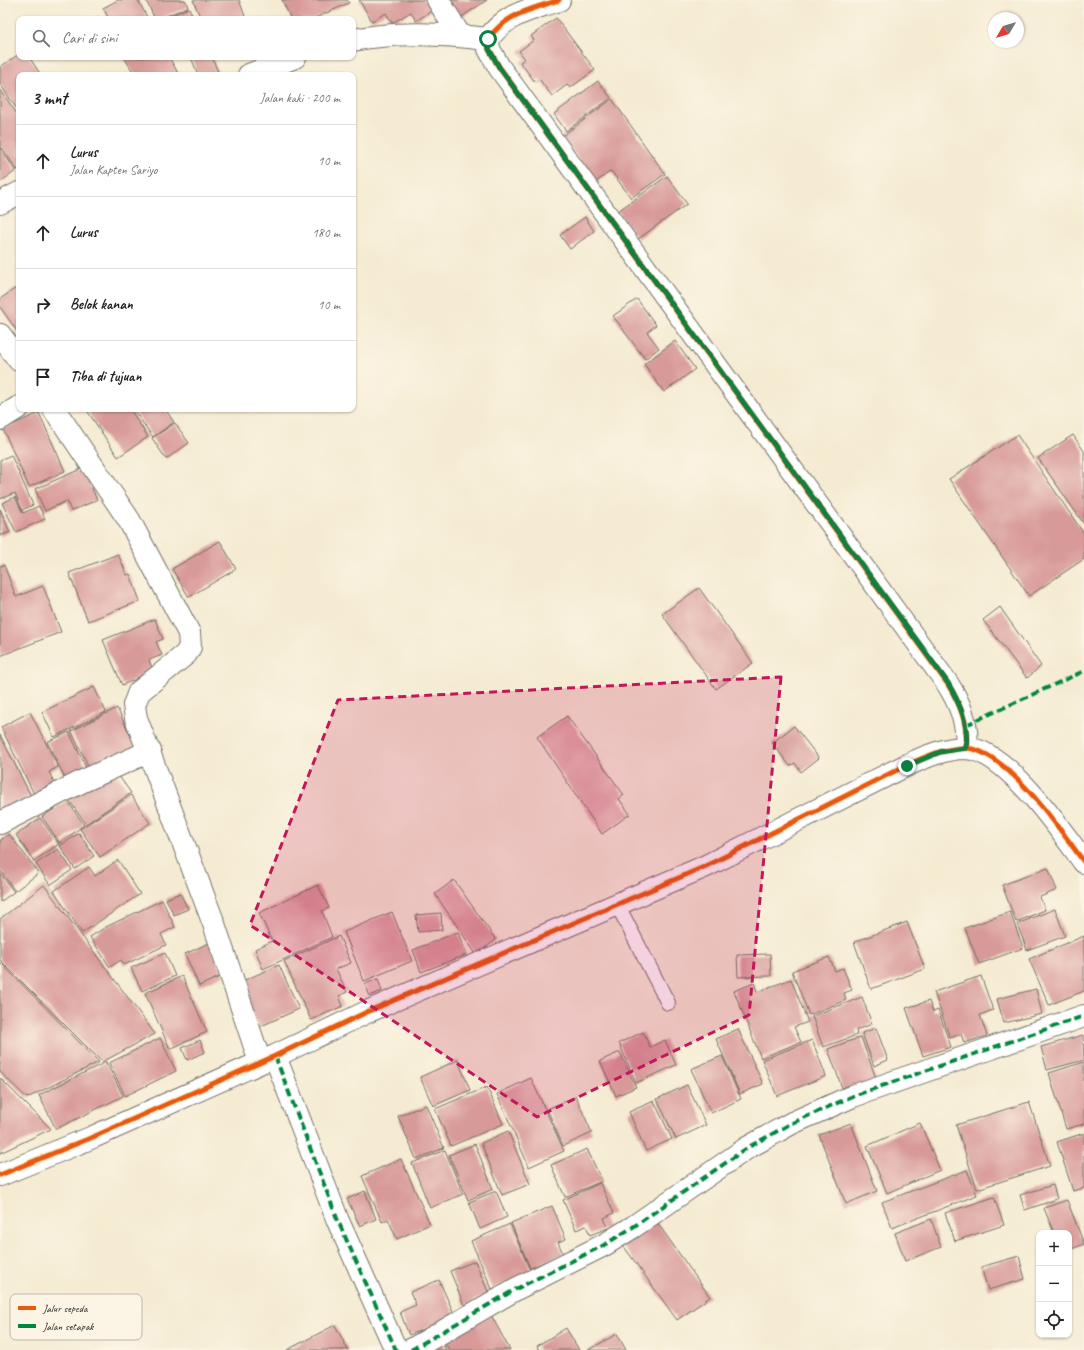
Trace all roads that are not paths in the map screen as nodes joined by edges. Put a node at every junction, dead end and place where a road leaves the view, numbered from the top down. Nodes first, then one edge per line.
1 (438, 0) edge
2 (559, 0) edge
3 (460, 36) junction
4 (356, 39) edge
5 (488, 39) junction
6 (287, 60) edge
7 (257, 72) edge
8 (16, 195) edge
9 (0, 203) edge
10 (0, 335) edge
11 (16, 356) edge
12 (16, 409) edge
13 (56, 412) edge
14 (0, 419) edge
15 (966, 748) junction
16 (150, 751) junction
17 (0, 824) edge
18 (1084, 862) edge
19 (617, 904) junction
20 (668, 1003) dead end
21 (1084, 1016) edge
22 (267, 1059) junction
23 (0, 1175) edge
24 (396, 1350) edge
25 (411, 1350) edge

1 - 3 street
2 - 5 street
3 - 4 street
3 - 5 street
5 - 15 street
6 - 7 street
8 - 9 street
10 - 11 street
12 - 14 street
13 - 16 street
15 - 18 street
15 - 19 street
16 - 17 street
16 - 22 street
19 - 20 lane
19 - 22 street
21 - 25 street
22 - 23 street
22 - 24 street

